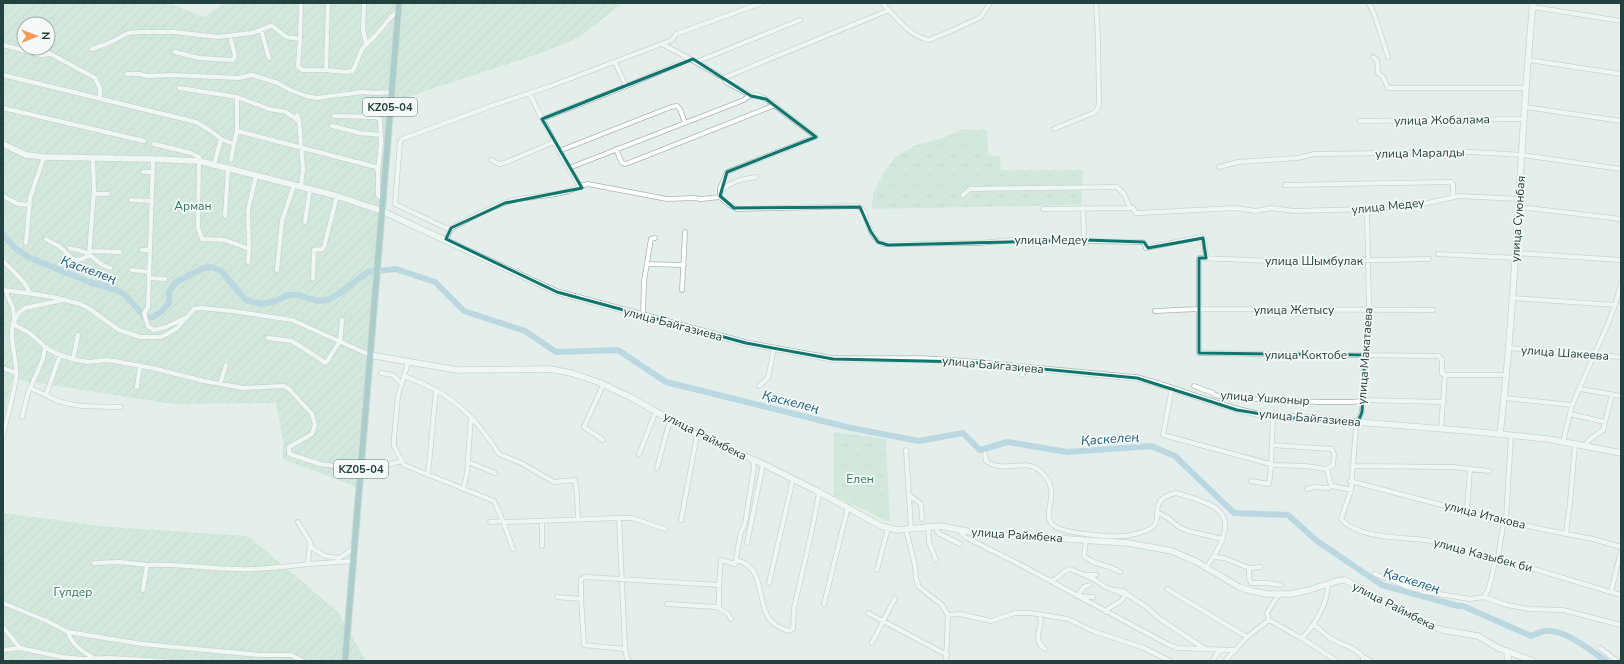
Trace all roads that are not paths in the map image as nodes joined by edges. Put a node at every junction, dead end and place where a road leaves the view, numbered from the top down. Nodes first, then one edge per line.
1 (301, 3) edge
2 (328, 3) edge
3 (364, 3) edge
4 (399, 3) edge
5 (762, 3) edge
6 (882, 3) edge
7 (990, 3) edge
8 (1096, 3) edge
9 (1369, 3) edge
10 (1533, 5) edge
11 (889, 10) junction
12 (398, 12) junction
13 (800, 20) dead end
14 (1621, 21) edge
15 (261, 30) junction
16 (230, 36) junction
17 (300, 39) junction
18 (366, 44) junction
19 (662, 44) junction
20 (3, 46) edge
21 (92, 49) dead end
22 (175, 52) dead end
23 (1388, 56) dead end
24 (1373, 57) dead end
25 (269, 58) dead end
26 (690, 59) junction
27 (1529, 60) junction
28 (615, 62) junction
29 (696, 62) junction
30 (326, 70) junction
31 (127, 74) dead end
32 (1621, 74) edge
33 (3, 75) edge
34 (724, 78) junction
35 (626, 86) junction
36 (179, 88) dead end
37 (1526, 88) junction
38 (392, 92) junction
39 (530, 93) junction
40 (749, 96) junction
41 (237, 97) junction
42 (99, 98) junction
43 (774, 105) junction
44 (1525, 107) junction
45 (3, 108) edge
46 (297, 115) dead end
47 (334, 116) dead end
48 (542, 119) junction
49 (1524, 119) junction
50 (299, 121) junction
51 (1360, 121) dead end
52 (1621, 121) edge
53 (686, 123) junction
54 (332, 126) dead end
55 (1054, 129) dead end
56 (237, 131) junction
57 (381, 135) junction
58 (221, 139) junction
59 (144, 141) dead end
60 (554, 142) junction
61 (3, 144) edge
62 (154, 144) dead end
63 (234, 144) junction
64 (301, 149) junction
65 (616, 149) junction
66 (559, 151) junction
67 (1522, 155) junction
68 (44, 157) junction
69 (93, 158) junction
70 (153, 159) junction
71 (231, 160) dead end
72 (491, 160) dead end
73 (199, 161) junction
74 (214, 164) junction
75 (1219, 167) dead end
76 (228, 168) junction
77 (569, 168) junction
78 (1621, 169) edge
79 (143, 172) dead end
80 (153, 172) junction
81 (378, 172) junction
82 (256, 176) junction
83 (756, 177) dead end
84 (294, 185) junction
85 (1285, 185) dead end
86 (301, 186) junction
87 (580, 186) junction
88 (310, 189) junction
89 (94, 194) junction
90 (108, 194) dead end
91 (720, 195) junction
92 (963, 195) dead end
93 (3, 196) edge
94 (337, 196) junction
95 (1453, 197) junction
96 (1520, 199) junction
97 (131, 200) dead end
98 (152, 200) junction
99 (383, 200) junction
100 (30, 205) junction
101 (1519, 207) junction
102 (1083, 208) junction
103 (1130, 208) junction
104 (1043, 209) dead end
105 (1367, 210) junction
106 (382, 211) junction
107 (225, 216) dead end
108 (1621, 219) edge
109 (304, 222) dead end
110 (451, 228) junction
111 (685, 232) dead end
112 (655, 238) dead end
113 (46, 239) dead end
114 (446, 240) junction
115 (1084, 240) junction
116 (26, 244) dead end
117 (70, 248) dead end
118 (249, 249) junction
119 (142, 250) dead end
120 (150, 250) junction
121 (120, 252) dead end
122 (89, 253) junction
123 (1438, 254) dead end
124 (1516, 256) junction
125 (1206, 258) junction
126 (1429, 259) dead end
127 (1621, 260) edge
128 (3, 261) edge
129 (1368, 261) junction
130 (248, 262) dead end
131 (647, 264) junction
132 (684, 264) junction
133 (110, 268) dead end
134 (132, 270) dead end
135 (277, 270) dead end
136 (150, 272) junction
137 (149, 278) junction
138 (165, 279) dead end
139 (313, 279) dead end
140 (1621, 284) edge
141 (682, 290) dead end
142 (5, 291) edge
143 (27, 293) junction
144 (1620, 294) edge
145 (1512, 298) junction
146 (64, 300) junction
147 (1615, 305) junction
148 (1198, 309) junction
149 (1369, 310) junction
150 (1433, 310) dead end
151 (1155, 311) dead end
152 (643, 316) junction
153 (186, 318) junction
154 (14, 320) junction
155 (342, 320) dead end
156 (78, 335) dead end
157 (268, 338) dead end
158 (340, 341) junction
159 (45, 347) junction
160 (774, 348) junction
161 (1508, 348) junction
162 (1621, 352) edge
163 (1596, 354) junction
164 (60, 355) junction
165 (370, 356) junction
166 (1365, 356) junction
167 (1620, 357) edge
168 (73, 359) junction
169 (408, 363) junction
170 (226, 365) dead end
171 (140, 366) junction
172 (3, 368) edge
173 (1023, 368) junction
174 (381, 372) dead end
175 (16, 373) junction
176 (1022, 375) dead end
177 (1445, 375) junction
178 (1507, 375) junction
179 (404, 376) junction
180 (220, 384) junction
181 (402, 384) junction
182 (257, 385) dead end
183 (603, 385) junction
184 (759, 386) dead end
185 (1194, 386) dead end
186 (137, 387) dead end
187 (30, 388) junction
188 (250, 388) junction
189 (1172, 388) junction
190 (1580, 389) junction
191 (436, 390) junction
192 (46, 395) junction
193 (1612, 395) junction
194 (1621, 396) edge
195 (1505, 398) junction
196 (1362, 400) junction
197 (1444, 402) junction
198 (1572, 405) junction
199 (121, 407) dead end
200 (656, 411) junction
201 (1570, 414) junction
202 (1273, 416) junction
203 (22, 417) dead end
204 (471, 417) junction
205 (670, 420) junction
206 (1358, 422) junction
207 (1605, 422) junction
208 (1441, 429) junction
209 (1500, 434) junction
210 (697, 435) junction
211 (3, 436) edge
212 (1511, 436) junction
213 (603, 440) dead end
214 (1563, 442) junction
215 (1575, 444) junction
216 (1272, 445) junction
217 (1585, 445) junction
218 (906, 450) dead end
219 (1621, 453) edge
220 (639, 454) dead end
221 (985, 454) dead end
222 (753, 460) junction
223 (402, 461) junction
224 (468, 462) junction
225 (763, 464) junction
226 (1271, 464) junction
227 (387, 465) dead end
228 (1352, 466) junction
229 (657, 468) dead end
230 (361, 469) junction
231 (1327, 469) junction
232 (1470, 470) junction
233 (1489, 471) dead end
234 (495, 474) dead end
235 (428, 475) junction
236 (793, 479) junction
237 (1251, 481) dead end
238 (1350, 481) junction
239 (1332, 486) junction
240 (463, 489) junction
241 (1307, 489) dead end
242 (1350, 490) junction
243 (819, 493) junction
244 (909, 496) junction
245 (848, 508) junction
246 (1467, 511) junction
247 (1157, 512) junction
248 (747, 514) junction
249 (619, 518) junction
250 (578, 519) junction
251 (922, 519) dead end
252 (681, 520) dead end
253 (1505, 520) junction
254 (502, 521) junction
255 (542, 521) junction
256 (298, 522) dead end
257 (490, 522) dead end
258 (1345, 522) joint
259 (751, 524) junction
260 (928, 526) junction
261 (938, 526) junction
262 (888, 528) junction
263 (909, 528) junction
264 (665, 529) dead end
265 (959, 530) junction
266 (1566, 533) junction
267 (1223, 539) junction
268 (1086, 540) junction
269 (310, 542) junction
270 (747, 543) dead end
271 (960, 544) dead end
272 (542, 546) dead end
273 (1621, 548) edge
274 (354, 549) junction
275 (513, 549) dead end
276 (1621, 551) edge
277 (1214, 557) junction
278 (1497, 558) junction
279 (736, 560) junction
280 (936, 560) dead end
281 (353, 561) junction
282 (94, 563) dead end
283 (308, 564) junction
284 (147, 565) junction
285 (1260, 567) dead end
286 (1206, 568) junction
287 (1249, 568) junction
288 (876, 570) dead end
289 (1120, 572) dead end
290 (1375, 574) dead end
291 (1083, 575) junction
292 (1096, 575) dead end
293 (622, 580) junction
294 (1050, 581) junction
295 (770, 583) dead end
296 (1089, 584) dead end
297 (719, 585) junction
298 (1281, 585) dead end
299 (1328, 585) junction
300 (1167, 589) dead end
301 (143, 590) dead end
302 (1111, 590) junction
303 (1610, 592) junction
304 (1279, 594) junction
305 (1125, 595) junction
306 (1621, 595) edge
307 (1077, 596) junction
308 (558, 597) dead end
309 (1093, 597) dead end
310 (1131, 597) junction
311 (1484, 597) junction
312 (895, 598) dead end
313 (581, 599) junction
314 (3, 603) edge
315 (667, 604) dead end
316 (824, 604) dead end
317 (717, 607) junction
318 (1106, 612) junction
319 (868, 613) dead end
320 (1037, 614) junction
321 (948, 615) junction
322 (731, 619) dead end
323 (884, 620) junction
324 (1269, 620) junction
325 (1313, 624) junction
326 (1621, 625) edge
327 (3, 628) edge
328 (68, 632) junction
329 (1247, 637) junction
330 (1299, 637) junction
331 (872, 643) dead end
332 (20, 648) junction
333 (1600, 648) dead end
334 (625, 649) junction
335 (1045, 649) dead end
336 (1206, 649) junction
337 (3, 650) edge
338 (1220, 650) junction
339 (1236, 650) junction
340 (1507, 651) junction
341 (946, 655) junction
342 (94, 658) junction
343 (1363, 659) edge
344 (163, 661) edge
345 (303, 661) edge
346 (345, 661) edge
347 (630, 661) edge
348 (946, 661) edge
349 (1170, 661) edge
350 (1212, 661) edge
351 (1225, 661) edge
352 (1337, 661) edge
353 (1371, 661) edge
354 (1508, 661) edge
355 (1532, 661) edge
356 (1617, 661) edge

1 - 17 street
2 - 30 street
3 - 18 street
4 - 12 main road, KZ05-04
5 - 19 street
6 - 11 street
7 - 11 street
8 - 55 street
9 - 23 street
10 - 14 street
10 - 27 street, улица Суюнбая
11 - 34 street
12 - 18 street
12 - 38 main road, KZ05-04
13 - 29 street
15 - 16 street
15 - 17 street
15 - 25 street
16 - 21 street
16 - 22 street
17 - 30 street
18 - 30 street
19 - 26 street
19 - 28 street
20 - 42 street
24 - 37 street
26 - 29 street
26 - 35 street
27 - 32 street
27 - 37 street, улица Суюнбая
28 - 35 street
28 - 39 street
29 - 34 street
31 - 38 street
33 - 42 street
34 - 40 street
35 - 48 street
36 - 41 street
37 - 44 street, улица Суюнбая
38 - 99 main road, KZ05-04
39 - 48 street
39 - 110 street
40 - 43 street
40 - 53 street
41 - 50 street
41 - 56 street
42 - 58 street
43 - 65 street
43 - 91 street
44 - 49 street, улица Суюнбая
44 - 52 street
45 - 59 street
46 - 50 street
47 - 57 street
48 - 60 street
49 - 51 street, улица Жобалама
49 - 67 street, улица Суюнбая
50 - 64 street
53 - 65 street
53 - 66 street
54 - 57 street
56 - 63 street
56 - 64 street
57 - 81 street
58 - 63 street
58 - 74 street
60 - 66 street
60 - 72 street
61 - 68 street, улица Байгазиева
62 - 73 street
63 - 71 street
64 - 81 street
64 - 86 street
65 - 77 street
66 - 77 street
67 - 75 street, улица Маралды
67 - 78 street, улица Маралды
67 - 96 street, улица Суюнбая
68 - 69 street, улица Байгазиева
68 - 100 street
69 - 70 street, улица Байгазиева
69 - 89 street
70 - 73 street, улица Байгазиева
70 - 80 street
73 - 74 street, улица Байгазиева
73 - 118 street
74 - 76 street, улица Байгазиева
76 - 82 street, улица Байгазиева
76 - 107 street
77 - 87 street
79 - 80 street
80 - 98 street
81 - 99 street
82 - 84 street, улица Байгазиева
82 - 118 street
83 - 91 street
84 - 86 street, улица Байгазиева
84 - 135 street
85 - 95 street
86 - 88 street, улица Байгазиева
87 - 91 street
87 - 110 street
88 - 94 street, улица Байгазиева
88 - 109 street
89 - 90 street
89 - 122 street
91 - 115 street, улица Медеу
92 - 103 street
93 - 100 street
94 - 106 street, улица Байгазиева
94 - 139 street
95 - 96 street, улица Медеу
95 - 105 street, улица Медеу
96 - 101 street, улица Суюнбая
97 - 98 street
98 - 120 street
99 - 106 main road, KZ05-04
100 - 116 street
101 - 108 street
101 - 124 street, улица Суюнбая
102 - 103 street, улица Медеу
102 - 104 street, улица Медеу
102 - 115 street
103 - 105 street, улица Медеу
105 - 129 street, улица Макатаева
106 - 114 street, улица Байгазиева
106 - 165 main road, KZ05-04
110 - 114 street
111 - 132 street
112 - 131 street
113 - 122 street
114 - 152 street, улица Байгазиева
115 - 125 street, улица Медеу
117 - 122 street
118 - 130 street
119 - 120 street
120 - 136 street
121 - 122 street
122 - 133 street
123 - 124 street
124 - 127 street
124 - 145 street, улица Суюнбая
125 - 129 street, улица Шымбулак
125 - 148 street, улица Шымбулак
126 - 129 street, улица Шымбулак
128 - 143 street
129 - 149 street, улица Макатаева
131 - 132 street
131 - 152 street
132 - 141 street
134 - 136 street
136 - 137 street
137 - 138 street
137 - 153 street
140 - 144 street
142 - 143 street
142 - 154 street
143 - 146 street
144 - 147 street
145 - 147 street
145 - 161 street, улица Суюнбая
146 - 153 street
146 - 154 street
147 - 163 street
148 - 149 street, улица Жетысу
148 - 151 street, улица Жетысу
148 - 166 street, улица Коктобе
149 - 150 street, улица Жетысу
149 - 166 street, улица Макатаева
152 - 160 street, улица Байгазиева
153 - 158 street
154 - 159 street
154 - 175 street
155 - 158 street
156 - 168 street
157 - 158 street
158 - 165 street
159 - 164 street
159 - 187 street
160 - 173 street, улица Байгазиева
160 - 184 street
161 - 163 street, улица Шакеева
161 - 178 street, улица Суюнбая
162 - 167 street
163 - 167 street, улица Шакеева
163 - 190 street
164 - 168 street
164 - 192 street
165 - 169 street, улица Раймбека
165 - 230 main road, KZ05-04
166 - 177 street, улица Коктобе
166 - 196 street, улица Макатаева
168 - 171 street
169 - 179 street
169 - 183 street, улица Раймбека
170 - 180 street
171 - 180 street
171 - 186 street
172 - 175 street
173 - 176 street
173 - 189 street, улица Байгазиева
174 - 181 street
175 - 211 street
177 - 178 street
177 - 197 street
178 - 195 street, улица Суюнбая
179 - 181 street
179 - 191 street
180 - 188 street
181 - 223 street
182 - 188 street
183 - 200 street, улица Раймбека
183 - 213 street
185 - 196 street, улица Ушконыр
187 - 192 street
187 - 203 street
188 - 230 street
189 - 202 street, улица Байгазиева
189 - 226 street
190 - 193 street
190 - 198 street
191 - 204 street
191 - 235 street
192 - 199 street
193 - 194 street
193 - 207 street
195 - 198 street
195 - 209 street, улица Суюнбая
196 - 197 street, улица Ушконыр
196 - 206 street, улица Макатаева
197 - 208 street
198 - 201 street
200 - 205 street, улица Раймбека
200 - 220 street
201 - 207 street
201 - 214 street
202 - 206 street, улица Байгазиева
202 - 216 street
204 - 224 street
204 - 250 street
205 - 210 street, улица Раймбека
205 - 229 street
206 - 208 street, улица Байгазиева
206 - 228 street, улица Макатаева
207 - 217 street
208 - 209 street, улица Байгазиева
209 - 212 street, улица Байгазиева
210 - 222 street, улица Раймбека
210 - 252 street
212 - 214 street, улица Байгазиева
212 - 253 street
214 - 215 street, улица Байгазиева
215 - 217 street, улица Байгазиева
215 - 266 street
216 - 226 street
216 - 231 street
217 - 219 street, улица Байгазиева
218 - 244 street
221 - 247 street
222 - 225 street, улица Раймбека
222 - 248 street
223 - 227 street
223 - 235 street
224 - 234 street
224 - 240 street
225 - 236 street, улица Раймбека
225 - 259 street
226 - 231 street
226 - 237 street
228 - 232 street
228 - 238 street, улица Макатаева
230 - 274 main road, KZ05-04
231 - 239 street
232 - 233 street
232 - 246 street
235 - 240 street
236 - 243 street, улица Раймбека
236 - 295 street
238 - 242 street, улица Макатаева
238 - 246 street, улица Итакова
239 - 241 street
239 - 242 street
240 - 254 street
242 - 258 street, улица Макатаева
243 - 245 street, улица Раймбека
243 - 279 street
244 - 251 street
244 - 263 street
245 - 262 street, улица Раймбека
245 - 316 street
246 - 253 street, улица Итакова
247 - 267 street
247 - 267 street
248 - 259 street
248 - 279 street
249 - 250 street
249 - 264 street
249 - 293 street
250 - 255 street
253 - 266 street, улица Итакова
253 - 278 street
254 - 255 street
254 - 257 street
254 - 275 street
255 - 272 street
256 - 269 street
258 - 278 street, улица Казыбек би
259 - 270 street
260 - 261 street, улица Раймбека
260 - 263 street, улица Раймбека
260 - 280 street
261 - 265 street, улица Раймбека
261 - 271 street
262 - 263 street, улица Раймбека
262 - 288 street
263 - 321 street
265 - 268 street, улица Раймбека
265 - 294 street
266 - 273 street, улица Итакова
267 - 277 street
268 - 286 street, улица Раймбека
268 - 289 street
269 - 274 street
269 - 283 street
274 - 281 main road, KZ05-04
276 - 303 street
277 - 286 street
277 - 287 street
278 - 303 street, улица Казыбек би
278 - 311 street
279 - 297 street
281 - 283 street
281 - 346 main road, KZ05-04
282 - 284 street
283 - 284 street
284 - 301 street
285 - 287 street
286 - 304 street, улица Раймбека
287 - 298 street
290 - 311 street
291 - 292 street
291 - 294 street
291 - 302 street
293 - 297 street
293 - 313 street
293 - 334 street
294 - 307 street
296 - 307 street
297 - 317 street
299 - 304 street, улица Раймбека
299 - 325 street
299 - 340 street, улица Раймбека
300 - 329 street
302 - 305 street
302 - 310 street
303 - 306 street, улица Казыбек би
304 - 324 street
305 - 310 street
305 - 318 street
307 - 309 street
307 - 318 street
308 - 313 street
310 - 336 street
311 - 326 street
312 - 323 street
313 - 334 street
314 - 328 street
315 - 317 street
317 - 322 street
318 - 336 street
319 - 323 street
320 - 321 street
320 - 335 street
320 - 349 street
321 - 341 street
323 - 331 street
323 - 341 street
324 - 329 street
324 - 330 street
325 - 330 street
325 - 343 street
327 - 332 street
328 - 342 street
328 - 345 street
329 - 339 street
330 - 352 street
332 - 337 street
332 - 342 street
333 - 356 street
334 - 347 street
336 - 338 street
338 - 339 street
338 - 350 street
339 - 351 street
340 - 354 street
340 - 355 street, улица Раймбека
341 - 348 street
342 - 344 street
343 - 353 street

